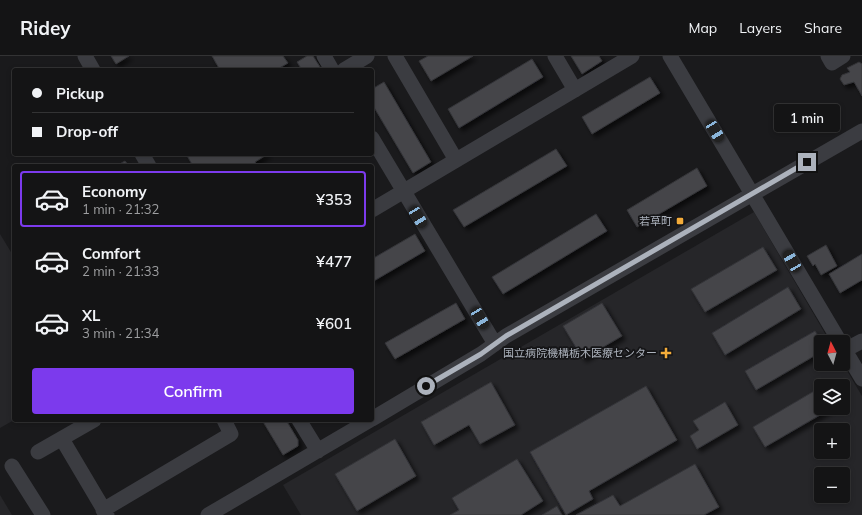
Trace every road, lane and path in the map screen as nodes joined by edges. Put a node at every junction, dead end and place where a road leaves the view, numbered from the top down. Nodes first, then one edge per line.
1 (85, 56) edge
2 (324, 56) edge
3 (367, 56) edge
4 (395, 56) edge
5 (555, 56) edge
6 (632, 56) edge
7 (670, 56) edge
8 (828, 56) edge
9 (843, 56) edge
10 (92, 68) edge
11 (331, 68) edge
12 (347, 68) edge
13 (575, 90) junction
14 (862, 131) edge
15 (374, 141) edge
16 (456, 160) junction
17 (403, 192) junction
18 (753, 194) junction
19 (374, 209) edge
20 (836, 335) edge
21 (862, 341) edge
22 (495, 344) junction
23 (850, 344) edge
24 (850, 358) edge
25 (862, 379) edge
26 (374, 418) edge
27 (91, 422) edge
28 (225, 422) edge
29 (300, 422) edge
30 (368, 422) edge
31 (62, 439) junction
32 (38, 452) dead end
33 (318, 452) junction
34 (12, 466) dead end
35 (105, 513) edge
36 (43, 515) edge
37 (208, 515) edge

1 - 10 street
2 - 11 street
3 - 12 street
4 - 16 street
5 - 13 street
6 - 13 street
7 - 18 street
8 - 9 street
13 - 16 street
14 - 18 street
15 - 17 street
16 - 17 street
17 - 19 street
17 - 22 street
18 - 20 street
18 - 22 street
21 - 23 street
22 - 26 street
24 - 25 street
27 - 31 street
28 - 35 street
29 - 33 street
30 - 33 street
31 - 32 street
31 - 35 street
33 - 37 street
34 - 36 street

